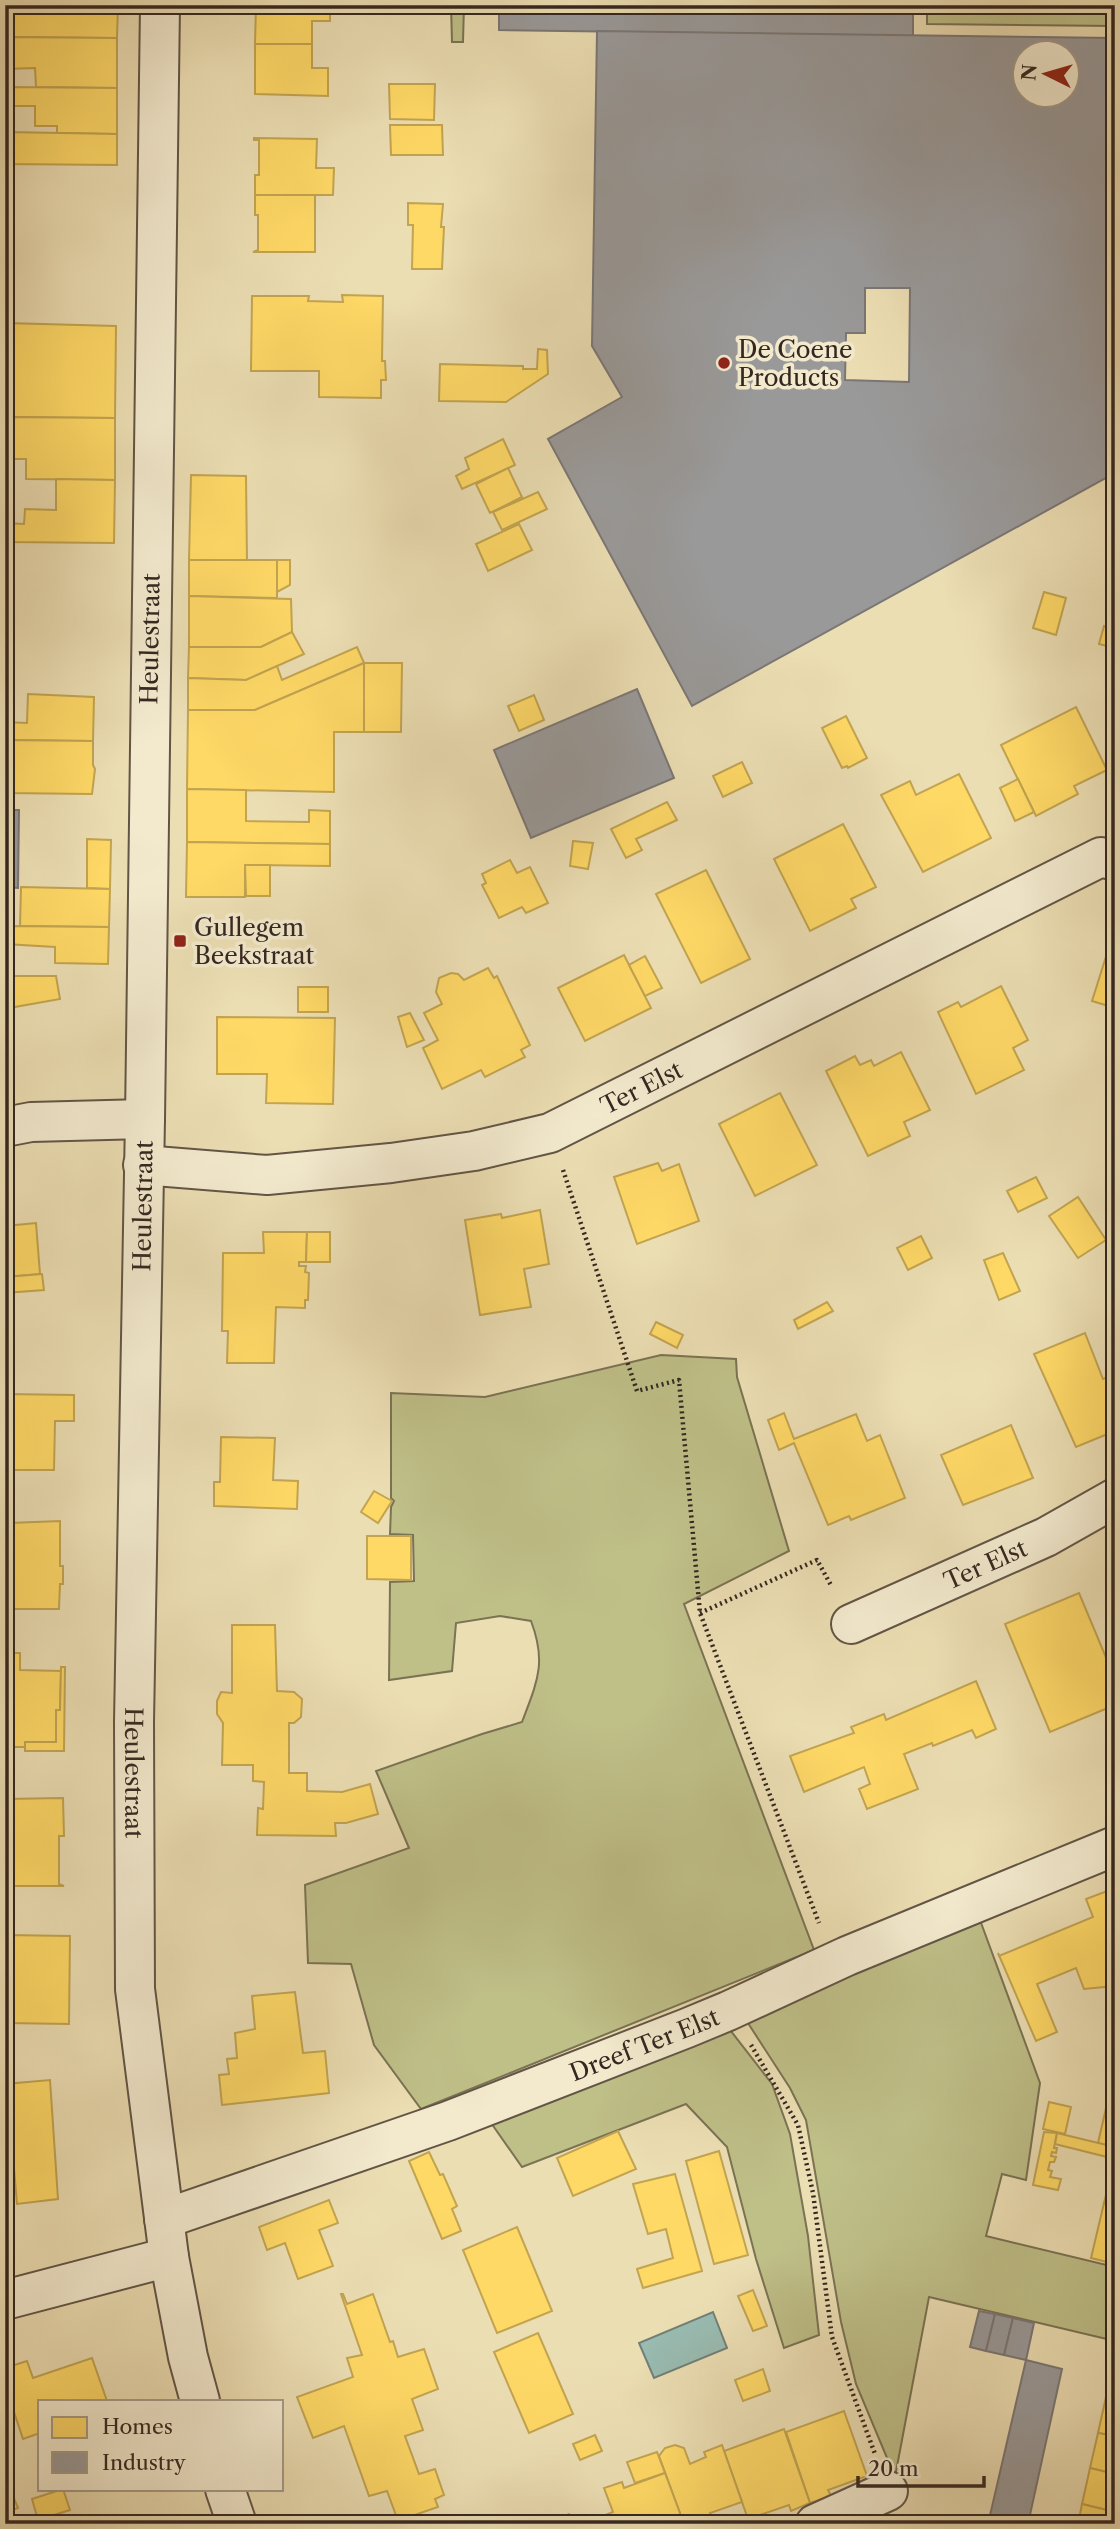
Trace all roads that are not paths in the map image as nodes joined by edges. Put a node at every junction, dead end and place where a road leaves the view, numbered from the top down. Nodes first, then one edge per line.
1 (160, 5) edge
2 (1110, 853) edge
3 (145, 1119) junction
4 (5, 1127) edge
5 (143, 1165) junction
6 (1115, 1498) edge
7 (851, 1624) road end
8 (1115, 1846) edge
9 (164, 2218) junction
10 (169, 2257) junction
11 (5, 2300) edge
12 (200, 2400) edge
13 (225, 2490) edge
14 (888, 2491) road end
15 (817, 2523) edge
16 (237, 2524) edge

1 - 3 street, Heulestraat
2 - 5 street, Ter Elst
3 - 4 street
3 - 5 street, Heulestraat
5 - 9 street, Heulestraat
6 - 7 street, Ter Elst
8 - 9 street, Dreef Ter Elst
9 - 10 street, Heulestraat
10 - 11 street
10 - 12 street, Heulestraat
13 - 16 street
14 - 15 street

